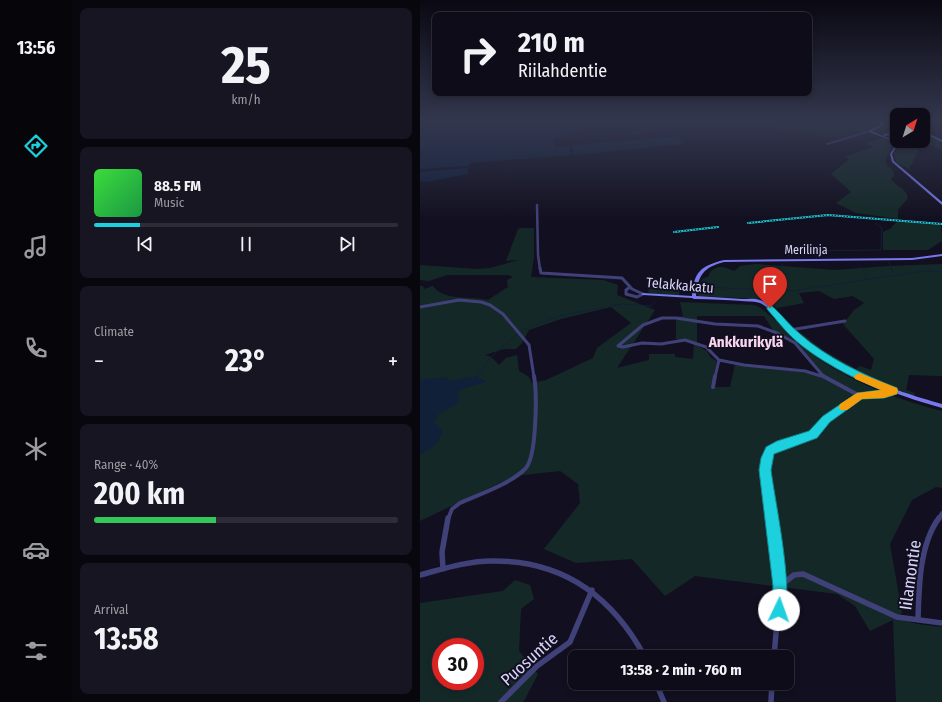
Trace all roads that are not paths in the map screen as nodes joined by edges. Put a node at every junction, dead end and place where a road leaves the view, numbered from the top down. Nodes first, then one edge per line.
1 (891, 154) edge
2 (940, 200) edge
3 (942, 204) edge
4 (537, 205) dead end
5 (942, 255) edge
6 (630, 287) junction
7 (643, 294) junction
8 (694, 298) junction
9 (420, 307) edge
10 (844, 321) dead end
11 (790, 330) junction
12 (719, 360) junction
13 (822, 376) junction
14 (713, 387) dead end
15 (893, 391) junction
16 (860, 396) junction
17 (942, 406) edge
18 (942, 513) edge
19 (443, 569) junction
20 (420, 575) edge
21 (780, 586) junction
22 (592, 590) junction
23 (918, 620) junction
24 (942, 623) edge
25 (642, 650) edge
26 (775, 650) edge
27 (659, 690) edge
28 (772, 690) edge
29 (501, 702) edge
30 (664, 702) edge
31 (771, 702) edge

1 - 2 street
2 - 3 street
4 - 6 street, Telakkakatu
5 - 8 street, Merilinja
6 - 7 street, Telakkakatu
6 - 7 street
7 - 8 street, Telakkakatu
8 - 11 street, Telakkakatu
9 - 19 street
10 - 11 street
11 - 15 street
12 - 13 street
12 - 13 street
12 - 14 street
13 - 16 street
15 - 16 street
15 - 17 street
16 - 21 street
18 - 23 street, Iilamontie
19 - 20 street
19 - 22 street
21 - 23 street
21 - 26 street
22 - 25 street
22 - 29 street, Puosuntie
23 - 24 street
27 - 30 street
28 - 31 street

